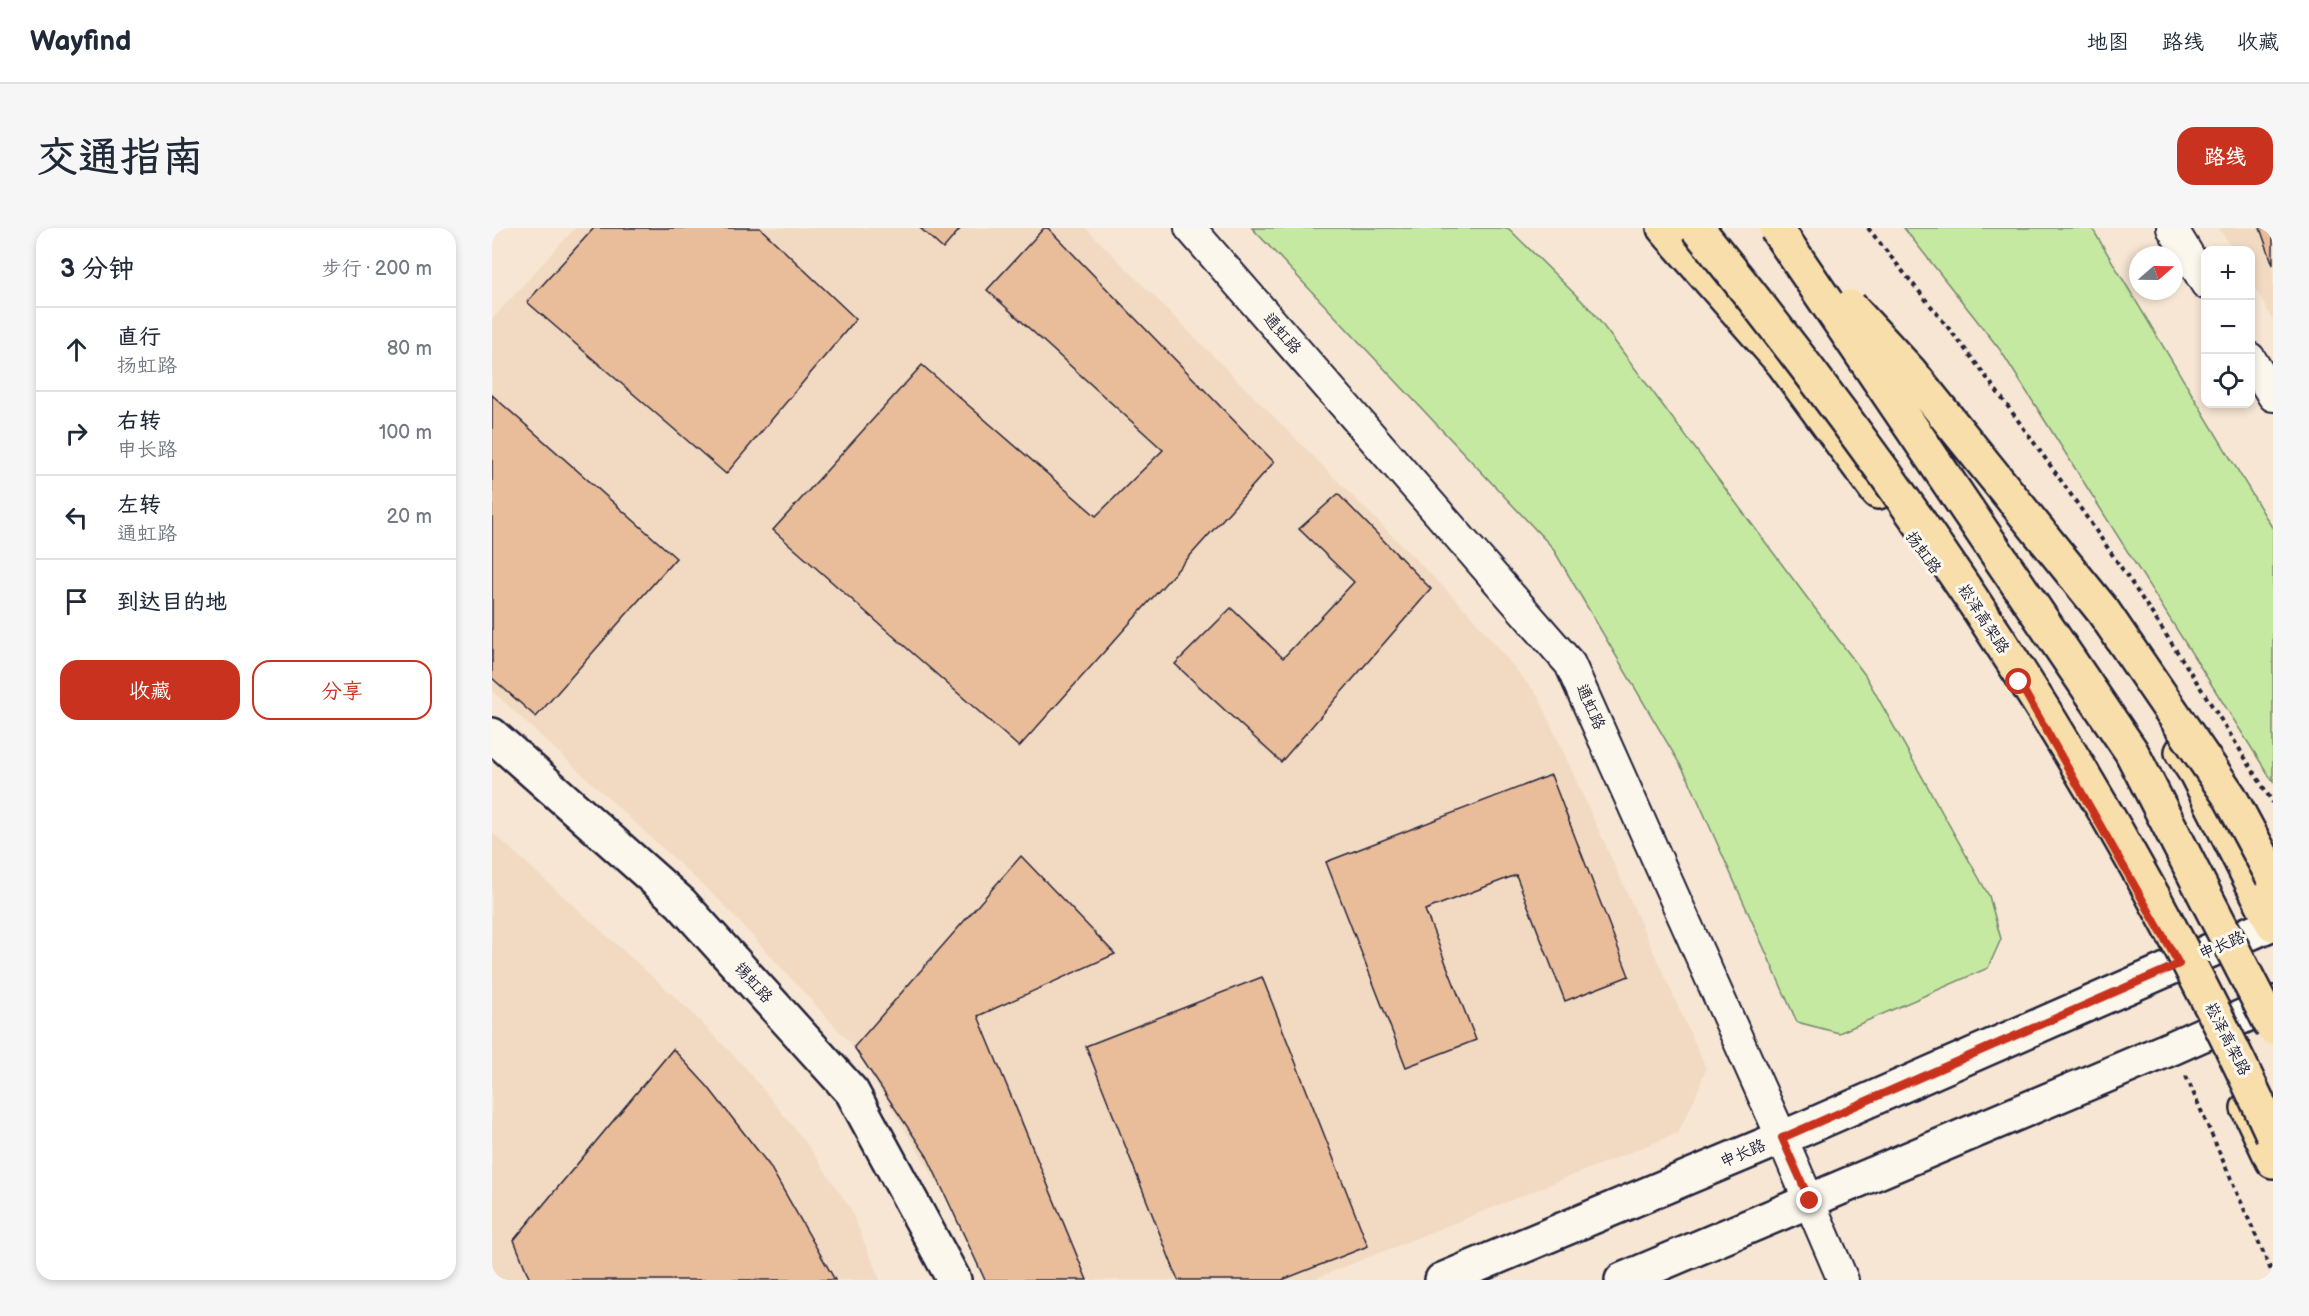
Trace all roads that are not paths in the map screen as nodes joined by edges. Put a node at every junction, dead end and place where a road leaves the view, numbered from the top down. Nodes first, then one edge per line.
1 (1190, 228) edge
2 (1664, 228) edge
3 (1697, 228) edge
4 (1777, 228) edge
5 (2172, 228) edge
6 (2201, 277) edge
7 (2255, 366) edge
8 (2273, 396) edge
9 (492, 735) edge
10 (2273, 877) edge
11 (2273, 924) edge
12 (2179, 964) junction
13 (2273, 1003) edge
14 (2273, 1028) edge
15 (2212, 1031) junction
16 (2273, 1135) edge
17 (1782, 1138) junction
18 (2273, 1161) edge
19 (1810, 1201) junction
20 (954, 1280) edge
21 (1442, 1280) edge
22 (1622, 1280) edge
23 (1843, 1280) edge

1 - 17 street, 通虹路
2 - 12 main road, 扬虹路
3 - 16 main road, 崧泽高架路, bridge
4 - 10 main road, bridge
4 - 11 main road
4 - 14 main road, bridge
5 - 6 street
7 - 8 street
9 - 20 main road, 锡虹路
11 - 12 main road, 申长路
12 - 15 main road, 扬虹路
12 - 17 main road, 申长路
13 - 15 main road
15 - 18 main road, 扬虹路
15 - 19 main road
17 - 19 street, 通虹路
17 - 21 main road, 申长路
19 - 22 main road
19 - 23 street, 通虹路

